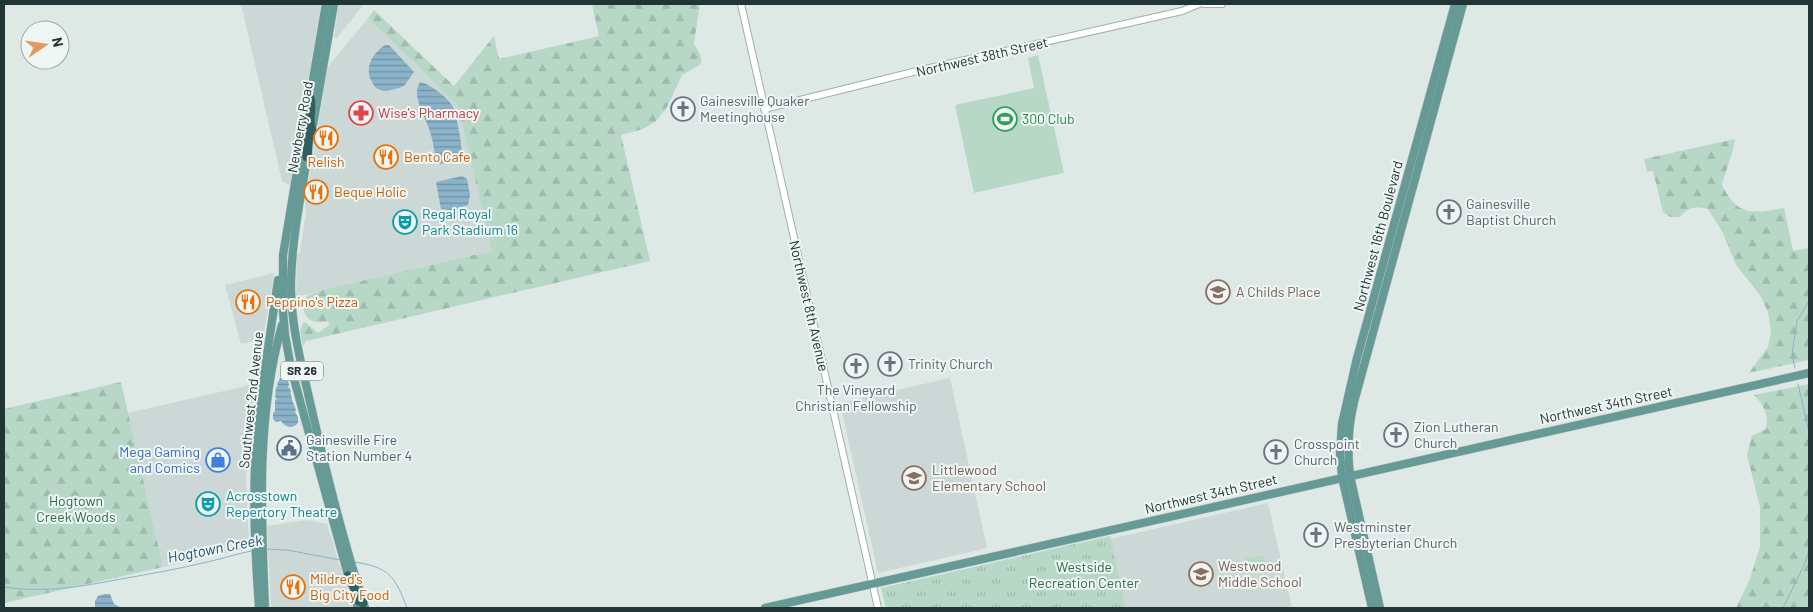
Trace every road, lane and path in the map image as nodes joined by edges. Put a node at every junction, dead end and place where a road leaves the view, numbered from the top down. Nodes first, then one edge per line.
1 (326, 4) edge
2 (334, 4) edge
3 (741, 4) edge
4 (1199, 4) edge
5 (1204, 4) edge
6 (1222, 4) edge
7 (1455, 4) edge
8 (1463, 4) edge
9 (310, 98) joint
10 (764, 109) junction
11 (308, 128) junction
12 (308, 157) joint
13 (283, 256) junction
14 (291, 281) junction
15 (284, 319) junction
16 (1809, 373) edge
17 (261, 403) junction
18 (264, 423) junction
19 (1346, 477) junction
20 (259, 542) junction
21 (343, 548) junction
22 (1367, 568) junction
23 (351, 575) joint
24 (260, 581) junction
25 (872, 584) junction
26 (362, 607) edge
27 (259, 608) edge
28 (265, 608) edge
29 (765, 608) edge
30 (878, 608) edge
31 (1372, 608) edge
32 (1380, 608) edge

1 - 9 main road, Newberry Road
2 - 11 main road, Newberry Road / SR 26
3 - 10 street, Northwest 8th Avenue
4 - 10 street, Northwest 38th Street
5 - 6 street
7 - 19 main road, Northwest 16th Boulevard
8 - 19 main road, Northwest 16th Boulevard
9 - 11 highway
10 - 25 street, Northwest 8th Avenue
11 - 12 highway
11 - 13 main road, Newberry Road / SR 26
12 - 14 main road, Newberry Road / SR 26
13 - 15 main road, SR 26
13 - 17 main road, Southwest 2nd Avenue
14 - 15 main road, Southwest 2nd Avenue
14 - 21 main road, SR 26
15 - 18 main road, Southwest 2nd Avenue
15 - 21 main road, SR 26
16 - 19 main road, Northwest 34th Street
17 - 18 main road
17 - 20 main road, Southwest 2nd Avenue
18 - 20 main road, Southwest 2nd Avenue
19 - 22 main road
19 - 25 main road, Northwest 34th Street
20 - 24 main road, Southwest 2nd Avenue
21 - 23 main road, SR 26
22 - 31 main road
22 - 32 main road
23 - 26 highway
24 - 27 main road, Southwest 2nd Avenue
24 - 28 main road, Southwest 2nd Avenue
25 - 29 main road, Northwest 34th Street
25 - 30 street, Northwest 8th Avenue

